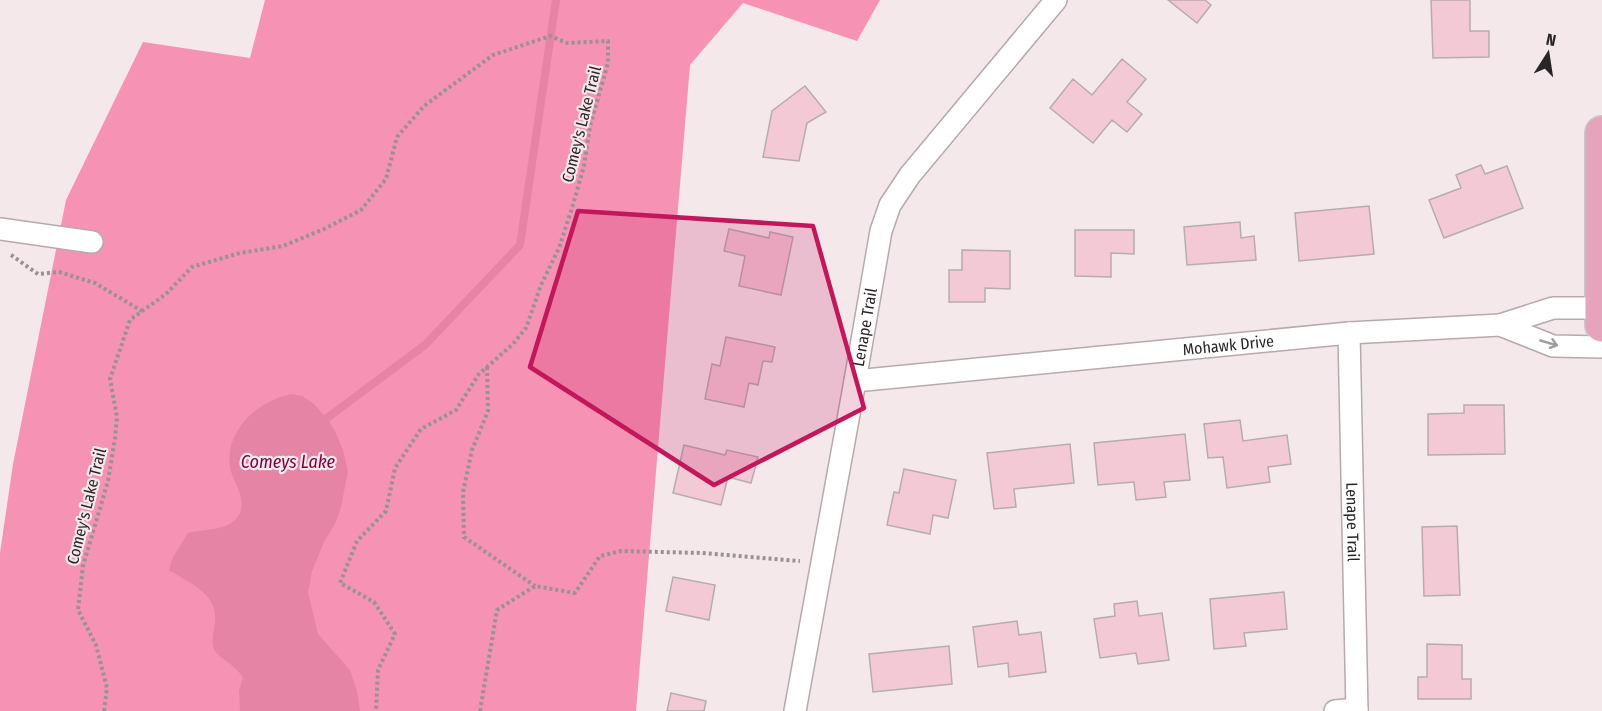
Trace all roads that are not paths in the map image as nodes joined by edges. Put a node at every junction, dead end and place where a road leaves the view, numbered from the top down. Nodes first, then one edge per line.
1 (1056, 0) edge
2 (1602, 133) edge
3 (0, 229) edge
4 (92, 242) dead end
5 (1601, 317) edge
6 (1500, 325) junction
7 (1350, 333) junction
8 (1602, 347) edge
9 (855, 381) junction
10 (1357, 710) edge
11 (795, 711) edge
12 (1335, 711) edge

1 - 9 street, Lenape Trail
2 - 5 main road
3 - 4 street
5 - 6 street, Mohawk Drive
6 - 7 street, Mohawk Drive
6 -> 8 street
7 - 9 street, Mohawk Drive
7 - 10 street, Lenape Trail
9 - 11 street, Lenape Trail
10 - 12 street

